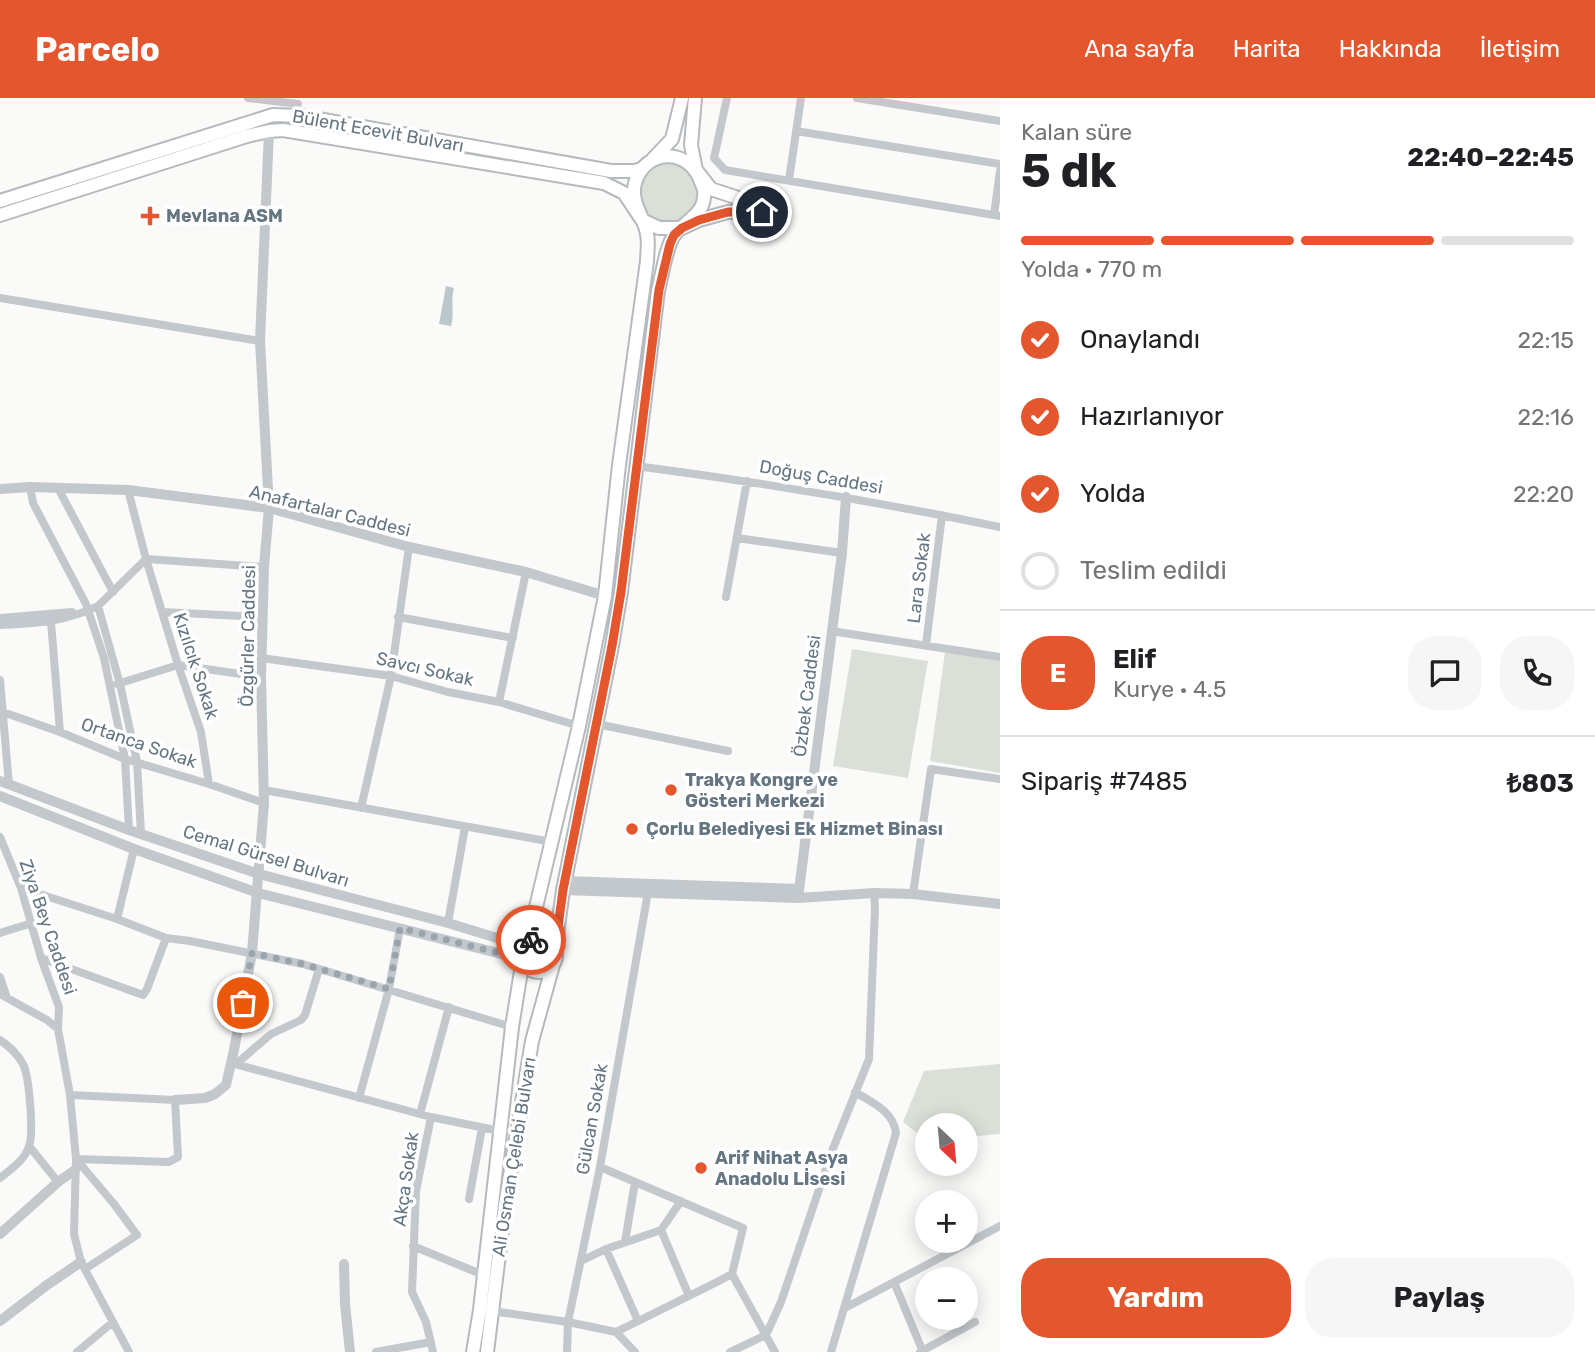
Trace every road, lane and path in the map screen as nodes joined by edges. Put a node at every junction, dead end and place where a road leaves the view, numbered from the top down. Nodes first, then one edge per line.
1 (248, 98) edge
2 (682, 98) edge
3 (695, 98) edge
4 (727, 98) edge
5 (801, 98) edge
6 (857, 98) edge
7 (297, 106) edge
8 (1000, 121) edge
9 (269, 131) junction
10 (796, 131) junction
11 (653, 159) junction
12 (1000, 164) edge
13 (642, 169) junction
14 (696, 170) junction
15 (1000, 171) edge
16 (789, 180) junction
17 (0, 201) edge
18 (0, 215) edge
19 (997, 215) edge
20 (642, 220) junction
21 (682, 228) junction
22 (0, 298) edge
23 (260, 341) junction
24 (636, 466) junction
25 (747, 481) junction
26 (30, 487) junction
27 (58, 488) junction
28 (0, 489) edge
29 (128, 490) junction
30 (846, 497) junction
31 (269, 508) junction
32 (942, 515) junction
33 (1000, 527) edge
34 (737, 538) junction
35 (409, 547) junction
36 (842, 554) junction
37 (146, 559) junction
38 (264, 567) junction
39 (526, 572) junction
40 (113, 592) junction
41 (605, 596) junction
42 (726, 597) dead end
43 (98, 606) junction
44 (89, 611) junction
45 (162, 611) junction
46 (617, 614) junction
47 (262, 617) junction
48 (398, 617) junction
49 (0, 618) edge
50 (51, 622) junction
51 (0, 625) edge
52 (831, 631) junction
53 (513, 638) junction
54 (926, 645) junction
55 (1000, 657) edge
56 (261, 658) junction
57 (178, 665) junction
58 (391, 676) junction
59 (261, 677) junction
60 (0, 680) edge
61 (116, 685) junction
62 (499, 702) junction
63 (1, 712) edge
64 (597, 724) junction
65 (579, 726) junction
66 (60, 732) junction
67 (729, 751) dead end
68 (125, 759) junction
69 (137, 762) junction
70 (1000, 779) edge
71 (2, 781) edge
72 (209, 784) junction
73 (264, 790) junction
74 (0, 796) edge
75 (264, 803) junction
76 (361, 808) junction
77 (466, 827) junction
78 (129, 830) junction
79 (141, 834) junction
80 (0, 837) edge
81 (552, 842) junction
82 (134, 849) junction
83 (2, 850) edge
84 (259, 874) junction
85 (564, 885) junction
86 (21, 888) junction
87 (648, 892) junction
88 (748, 892) junction
89 (258, 893) junction
90 (874, 893) junction
91 (799, 894) junction
92 (913, 894) junction
93 (1000, 904) edge
94 (117, 919) junction
95 (32, 923) junction
96 (448, 923) junction
97 (400, 928) junction
98 (0, 933) edge
99 (166, 938) junction
100 (530, 941) junction
101 (555, 949) junction
102 (252, 953) junction
103 (41, 958) junction
104 (523, 961) junction
105 (553, 965) junction
106 (319, 969) junction
107 (0, 977) edge
108 (389, 989) junction
109 (4, 996) edge
110 (449, 1007) junction
111 (512, 1027) junction
112 (58, 1029) junction
113 (0, 1040) edge
114 (234, 1064) junction
115 (855, 1092) junction
116 (70, 1095) junction
117 (359, 1098) junction
118 (175, 1100) junction
119 (420, 1114) junction
120 (430, 1117) junction
121 (482, 1128) junction
122 (500, 1131) junction
123 (29, 1146) junction
124 (75, 1165) junction
125 (600, 1167) junction
126 (0, 1178) edge
127 (58, 1182) junction
128 (635, 1182) junction
129 (469, 1199) dead end
130 (681, 1201) junction
131 (1000, 1226) edge
132 (661, 1230) junction
133 (0, 1234) edge
134 (625, 1242) junction
135 (413, 1246) junction
136 (606, 1249) junction
137 (581, 1261) junction
138 (344, 1264) dead end
139 (83, 1266) junction
140 (732, 1273) junction
141 (482, 1277) junction
142 (894, 1282) junction
143 (689, 1296) junction
144 (845, 1308) junction
145 (492, 1311) junction
146 (0, 1321) edge
147 (638, 1321) junction
148 (113, 1322) junction
149 (568, 1322) junction
150 (961, 1330) edge
151 (616, 1332) junction
152 (766, 1335) junction
153 (431, 1342) junction
154 (77, 1352) edge
155 (129, 1352) edge
156 (350, 1352) edge
157 (376, 1352) edge
158 (433, 1352) edge
159 (473, 1352) edge
160 (487, 1352) edge
161 (567, 1352) edge
162 (635, 1352) edge
163 (730, 1352) edge
164 (775, 1352) edge
165 (831, 1352) edge
166 (922, 1352) edge

1 - 7 street
2 - 11 main road
3 - 14 main road
4 - 16 street
5 - 10 street
6 - 8 street
7 - 13 main road, Bülent Ecevit Bulvarı
7 - 17 main road, Bülent Ecevit Bulvarı
9 - 18 main road
9 - 20 main road
9 - 23 street, Özgürler Caddesi
10 - 12 street
10 - 16 street
11 - 13 main road
11 - 14 main road
13 - 20 main road
14 - 21 main road
14 - 21 main road
15 - 19 street
16 - 19 street
20 - 21 main road
20 - 41 main road
21 - 24 main road
22 - 23 street
23 - 31 street, Özgürler Caddesi
24 - 25 street, Doğuş Caddesi
24 - 46 main road
25 - 30 street, Doğuş Caddesi
25 - 34 street
26 - 27 street, Anafartalar Caddesi
26 - 28 street, Anafartalar Caddesi
26 - 44 street
27 - 29 street, Anafartalar Caddesi
27 - 40 street
29 - 31 street, Anafartalar Caddesi
29 - 37 street, Kızılcık Sokak
30 - 32 street, Doğuş Caddesi
30 - 36 street, Özbek Caddesi
31 - 35 street, Anafartalar Caddesi
31 - 38 street, Özgürler Caddesi
32 - 33 street, Doğuş Caddesi
32 - 54 street, Lara Sokak
34 - 36 street
34 - 42 street
35 - 39 street, Anafartalar Caddesi
35 - 48 street
36 - 52 street, Özbek Caddesi
37 - 38 street
37 - 40 street
37 - 45 street, Kızılcık Sokak
38 - 47 street, Özgürler Caddesi
39 - 41 street, Anafartalar Caddesi
39 - 53 street
40 - 43 street
41 - 46 street
41 - 65 main road
43 - 44 street
43 - 61 street
44 - 49 street
44 - 50 street
44 - 61 street
45 - 47 street
45 - 57 street, Kızılcık Sokak
46 - 64 main road
47 - 56 street, Özgürler Caddesi
48 - 53 street
48 - 58 street
50 - 51 street
50 - 66 street
52 - 54 street
52 - 91 street, Özbek Caddesi
53 - 62 street
54 - 55 street
56 - 58 street, Savcı Sokak
56 - 59 street, Özgürler Caddesi
57 - 59 street
57 - 61 street
57 - 72 street, Kızılcık Sokak
58 - 62 street, Savcı Sokak
58 - 76 street
59 - 73 street, Özgürler Caddesi
60 - 63 street
61 - 68 street
61 - 69 street
62 - 65 street, Savcı Sokak
63 - 66 street, Ortanca Sokak
63 - 71 street
64 - 67 street
64 - 85 main road
65 - 81 main road
66 - 68 street, Ortanca Sokak
68 - 69 street, Ortanca Sokak
68 - 78 street
69 - 72 street, Ortanca Sokak
69 - 79 street
70 - 92 street
71 - 78 street, Cemal Gürsel Bulvarı
72 - 75 street, Ortanca Sokak
73 - 75 street, Özgürler Caddesi
73 - 76 street
74 - 82 street, Cemal Gürsel Bulvarı
75 - 84 street, Özgürler Caddesi
76 - 77 street
77 - 81 street
77 - 96 street
78 - 79 street, Cemal Gürsel Bulvarı
79 - 84 street, Cemal Gürsel Bulvarı
80 - 83 street, Ziya Bey Caddesi
81 - 100 main road
82 - 89 street, Cemal Gürsel Bulvarı
82 - 94 street
83 - 86 street, Ziya Bey Caddesi
84 - 89 street, Özgürler Caddesi
84 - 96 street, Cemal Gürsel Bulvarı
85 - 87 street
85 - 88 street
85 - 101 main road
86 - 94 street
86 - 95 street, Ziya Bey Caddesi
87 - 88 street
87 - 125 street, Gülcan Sokak
88 - 91 street
89 - 97 street, Cemal Gürsel Bulvarı
89 - 102 street, Özgürler Caddesi
90 - 91 street
90 - 92 street
90 - 115 street
92 - 93 street
94 - 99 street
95 - 98 street
95 - 103 street, Ziya Bey Caddesi
96 - 100 street, Cemal Gürsel Bulvarı
97 - 104 street, Cemal Gürsel Bulvarı
97 - 108 street
99 - 102 street
99 - 103 street
100 - 101 main road
100 - 104 main road
101 - 105 main road
102 - 106 street
102 - 114 street, Özgürler Caddesi
103 - 112 street, Ziya Bey Caddesi
104 - 105 main road
104 - 111 main road, Ali Osman Çelebi Bulvarı
105 - 145 main road, Ali Osman Çelebi Bulvarı
106 - 108 street
106 - 114 street
107 - 109 street
108 - 110 street
108 - 117 street
109 - 112 street
110 - 111 street
110 - 119 street, Akça Sokak
111 - 122 main road, Ali Osman Çelebi Bulvarı
112 - 116 street, Ziya Bey Caddesi
113 - 123 street
114 - 117 street
114 - 118 street, Özgürler Caddesi
115 - 144 street
115 - 152 street
116 - 118 street
116 - 124 street, Ziya Bey Caddesi
117 - 119 street
118 - 124 street
119 - 120 street
120 - 121 street
120 - 135 street, Akça Sokak
121 - 122 street
121 - 129 street
122 - 141 main road, Ali Osman Çelebi Bulvarı
123 - 126 street
123 - 127 street
124 - 127 street
124 - 139 street, Ziya Bey Caddesi
124 - 139 street
125 - 128 street
125 - 137 street, Gülcan Sokak
127 - 133 street
128 - 130 street
128 - 134 street
130 - 132 street
130 - 140 street
131 - 142 street
132 - 134 street
132 - 143 street
134 - 136 street
135 - 141 street
135 - 153 street, Akça Sokak
136 - 137 street
136 - 147 street
137 - 149 street, Gülcan Sokak
138 - 156 street
139 - 146 street
139 - 148 street, Ziya Bey Caddesi
140 - 143 street
140 - 152 street
141 - 159 main road, Ali Osman Çelebi Bulvarı
142 - 144 street
142 - 166 street
143 - 147 street
144 - 165 street
145 - 149 street
145 - 160 main road, Ali Osman Çelebi Bulvarı
147 - 151 street
148 - 154 street
148 - 155 street, Ziya Bey Caddesi
149 - 151 street
149 - 161 street, Gülcan Sokak
150 - 166 street
151 - 162 street
152 - 163 street
152 - 164 street
153 - 157 street
153 - 158 street, Akça Sokak

